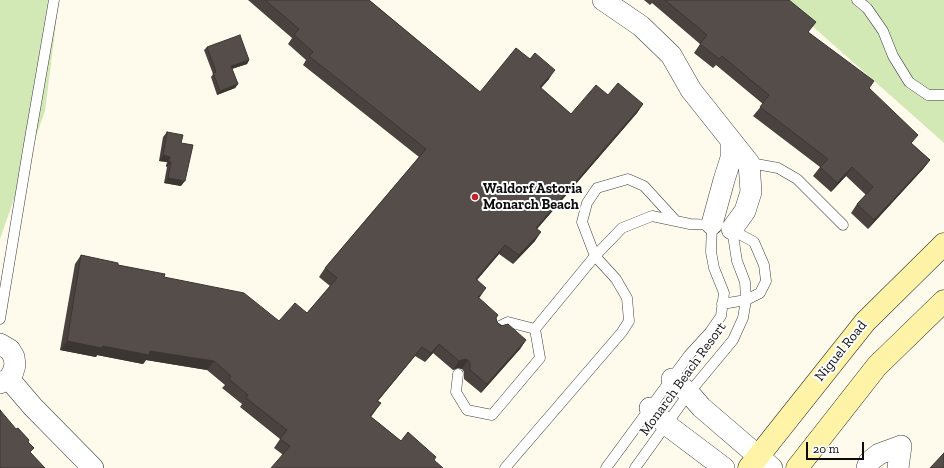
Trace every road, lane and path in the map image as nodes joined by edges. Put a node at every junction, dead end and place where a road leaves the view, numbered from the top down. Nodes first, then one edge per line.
1 (54, 0) edge
2 (602, 0) edge
3 (857, 0) edge
4 (944, 95) edge
5 (739, 163) junction
6 (676, 221) junction
7 (712, 224) junction
8 (843, 225) dead end
9 (732, 229) junction
10 (944, 244) edge
11 (595, 256) junction
12 (746, 300) junction
13 (944, 301) edge
14 (722, 304) junction
15 (0, 319) edge
16 (496, 328) edge
17 (535, 329) junction
18 (0, 344) edge
19 (458, 374) edge
20 (672, 379) junction
21 (4, 381) edge
22 (689, 393) junction
23 (650, 408) junction
24 (667, 424) junction
25 (759, 464) edge
26 (93, 468) edge
27 (505, 468) edge
28 (606, 468) edge
29 (636, 468) edge
30 (724, 468) edge
31 (797, 468) edge
32 (867, 468) edge
33 (898, 468) edge

1 - 15 lane
2 - 5 street
3 - 4 lane
5 - 7 street
5 - 8 lane
5 - 9 street
6 - 7 lane
6 - 11 lane
6 - 11 lane
7 - 9 lane
7 - 14 lane, Monarch Beach Resort
9 - 12 lane, Monarch Beach Resort
9 - 12 lane
10 - 25 main road, Niguel Road
11 - 17 lane
11 - 27 lane
12 - 14 lane
12 - 22 lane, Monarch Beach Resort
13 - 31 main road
14 - 20 lane, Monarch Beach Resort
16 - 17 lane
17 - 19 lane
18 - 21 street
20 - 22 street
20 - 23 lane, Monarch Beach Resort
21 - 26 street
22 - 24 lane, Monarch Beach Resort
22 - 25 street
23 - 24 street
23 - 28 lane, Monarch Beach Resort
24 - 29 lane, Monarch Beach Resort
24 - 30 street
32 - 33 street

